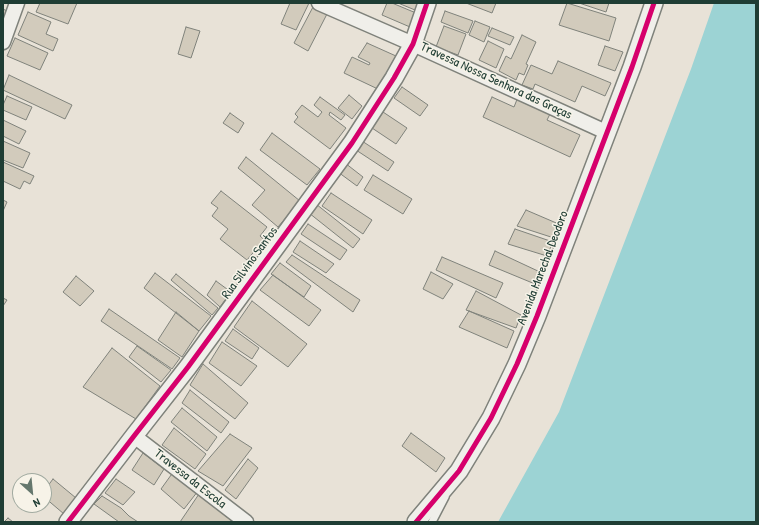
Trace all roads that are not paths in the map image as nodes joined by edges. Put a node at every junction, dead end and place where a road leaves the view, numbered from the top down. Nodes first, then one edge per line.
1 (17, 3) edge
2 (319, 3) edge
3 (427, 3) edge
4 (654, 3) edge
5 (3, 42) edge
6 (413, 44) junction
7 (606, 132) junction
8 (134, 436) junction
9 (459, 471) junction
10 (68, 522) edge
11 (246, 522) edge
12 (416, 522) edge
13 (432, 522) edge

1 - 5 street
2 - 6 street, Travessa Nossa Senhora das Graças
3 - 6 street, Rua Silvino Santos
4 - 7 street, Avenida Marechal Deodoro
6 - 7 street, Travessa Nossa Senhora das Graças
6 - 8 street, Rua Silvino Santos
7 - 9 street, Avenida Marechal Deodoro
8 - 10 street, Rua Silvino Santos
8 - 11 street, Travessa da Escola
9 - 12 street, Avenida Marechal Deodoro
9 - 13 lane

